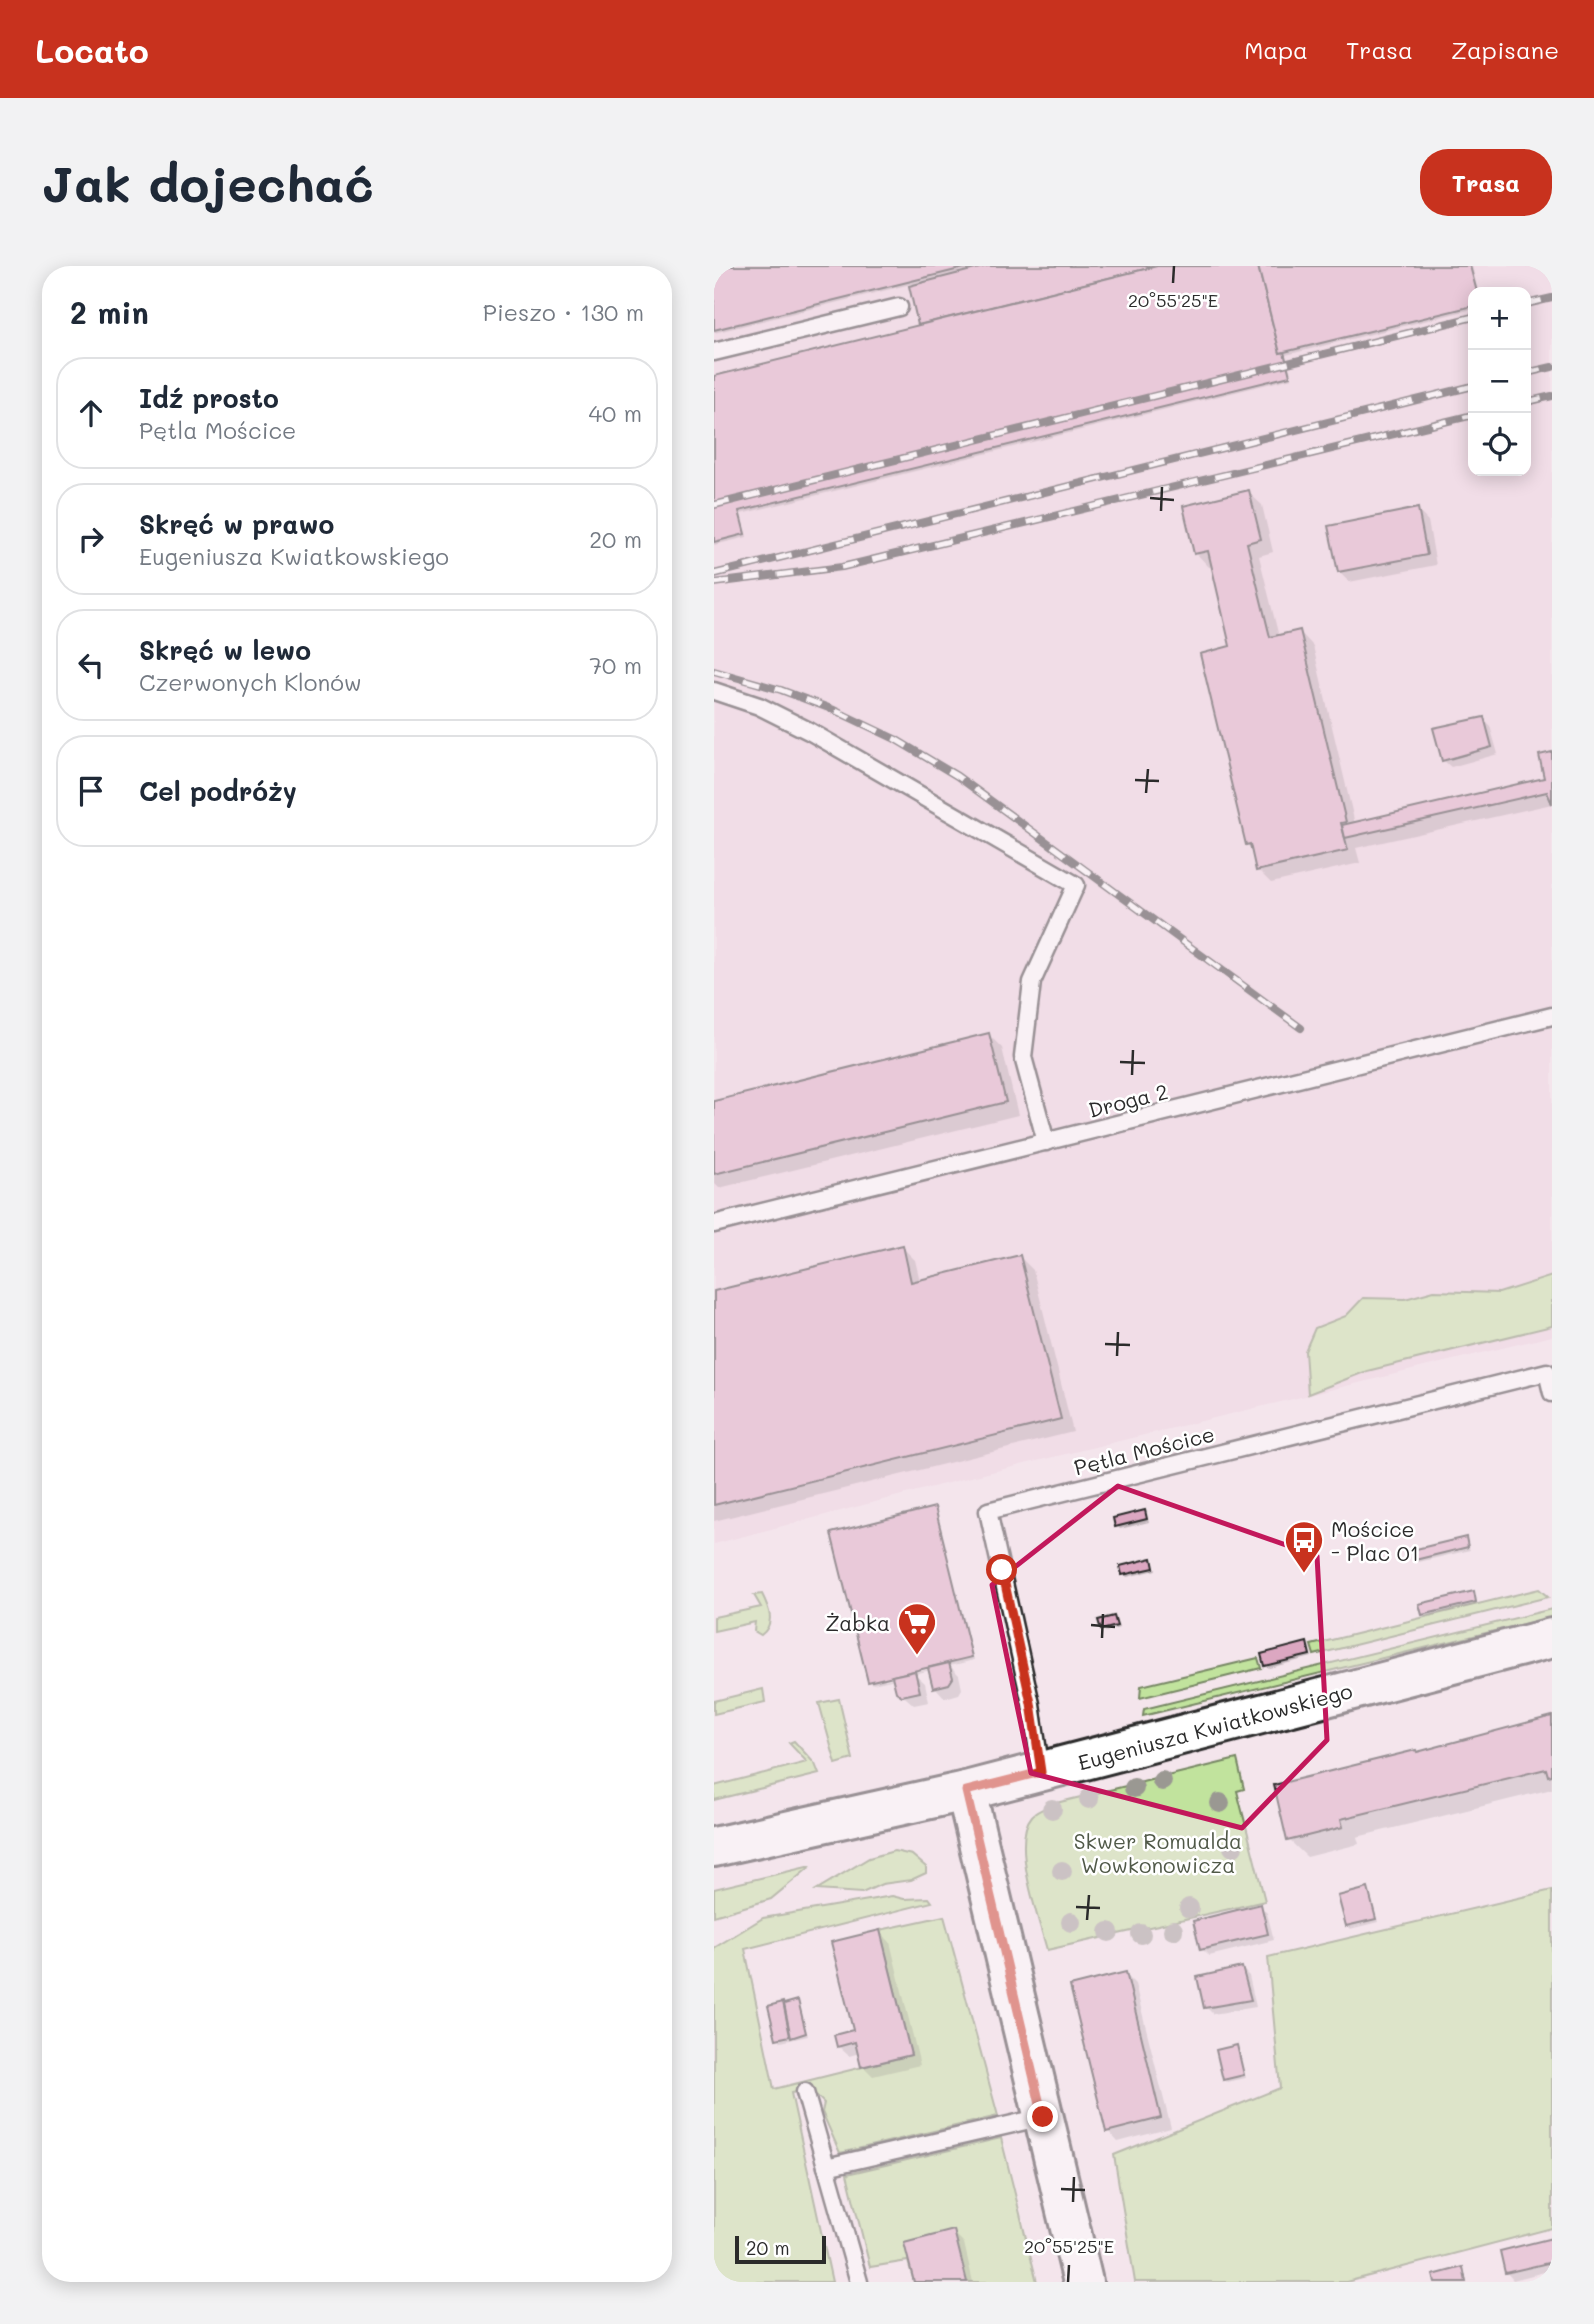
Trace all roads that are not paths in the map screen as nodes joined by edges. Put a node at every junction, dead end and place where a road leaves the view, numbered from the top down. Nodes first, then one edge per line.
1 (899, 307) dead end
2 (714, 352) edge
3 (714, 691) edge
4 (1552, 1017) edge
5 (1046, 1142) junction
6 (714, 1224) edge
7 (1552, 1393) edge
8 (1552, 1638) edge
9 (1041, 1772) junction
10 (966, 1791) junction
11 (714, 1847) edge
12 (805, 2092) dead end
13 (1043, 2117) junction
14 (826, 2167) junction
15 (859, 2282) edge
16 (1083, 2282) edge

1 - 2 lane
3 - 5 lane
4 - 5 lane, Droga 2
5 - 6 lane, Droga 2
7 - 9 lane, Pętla Mościce
8 - 9 main road, Eugeniusza Kwiatkowskiego
9 - 10 main road, Eugeniusza Kwiatkowskiego
10 - 11 main road, Eugeniusza Kwiatkowskiego
10 - 13 main road
12 - 14 lane
13 - 14 lane
13 - 16 main road
14 - 15 lane

